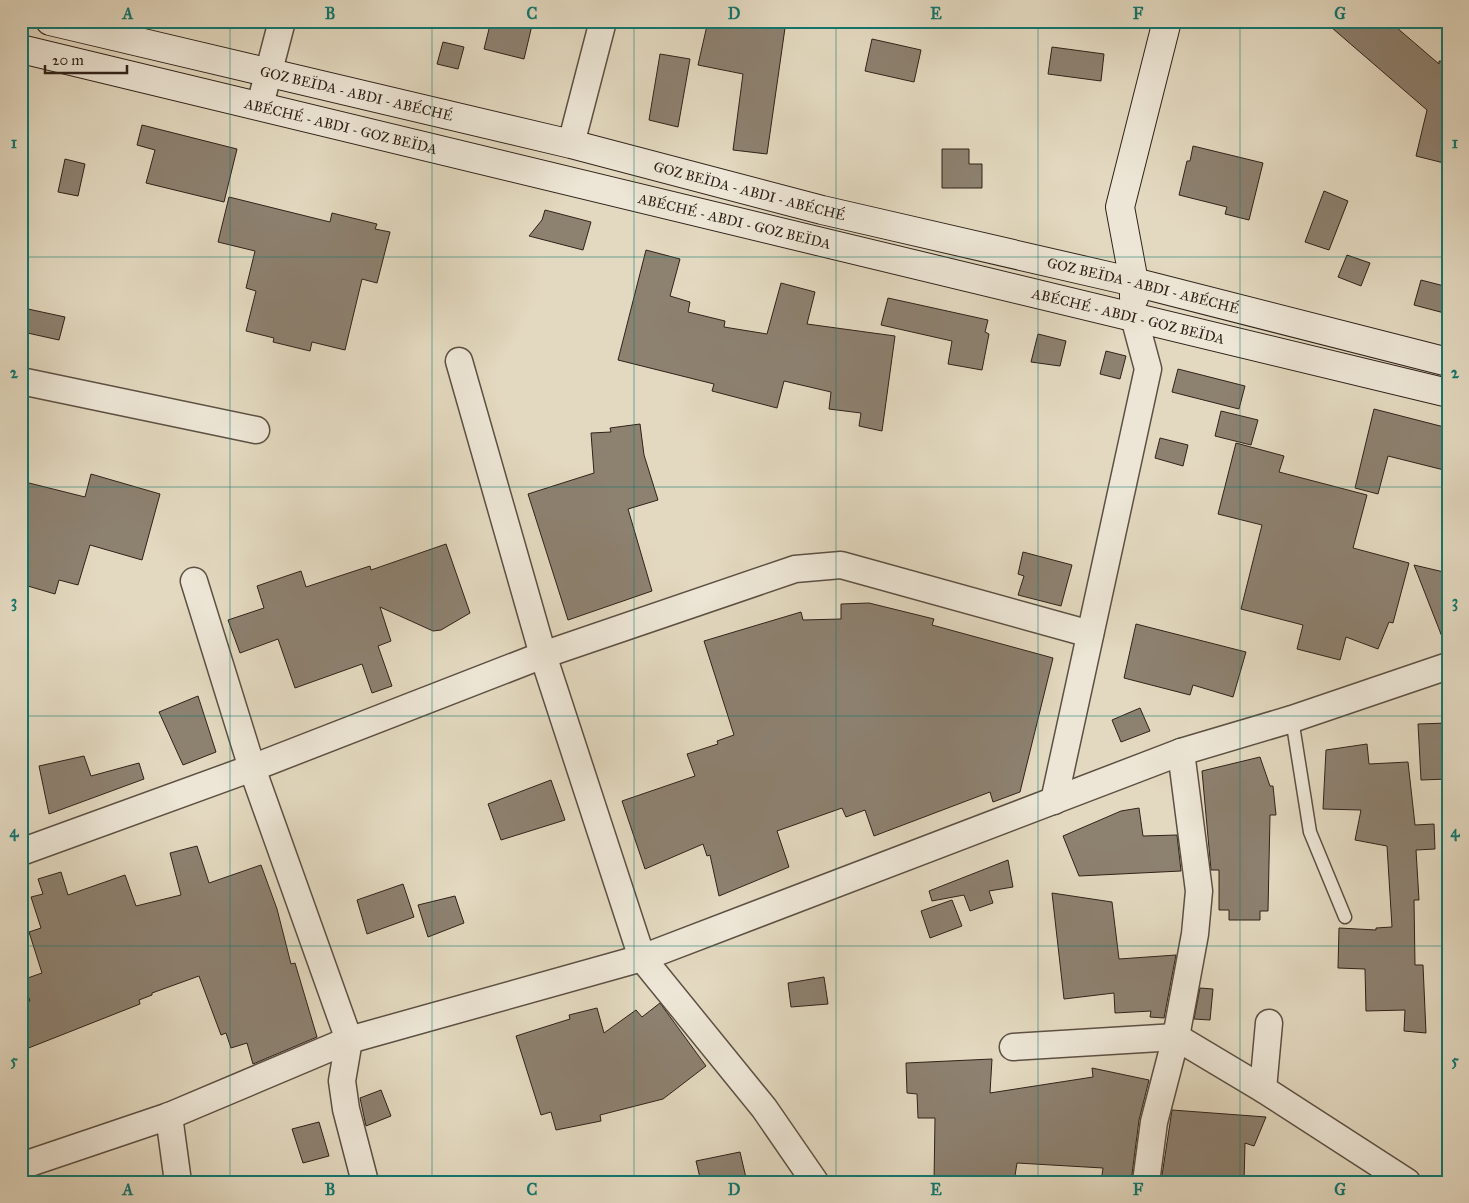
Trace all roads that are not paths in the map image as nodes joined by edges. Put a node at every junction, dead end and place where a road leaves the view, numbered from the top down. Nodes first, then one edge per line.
1 (50, 21) edge
2 (282, 21) edge
3 (604, 21) edge
4 (1168, 21) edge
5 (21, 48) edge
6 (269, 72) junction
7 (260, 105) junction
8 (571, 144) junction
9 (1134, 282) junction
10 (1134, 317) junction
11 (459, 361) dead end
12 (1448, 362) edge
13 (21, 381) edge
14 (1446, 389) edge
15 (256, 430) dead end
16 (194, 581) dead end
17 (1090, 634) junction
18 (543, 655) junction
19 (1448, 666) edge
20 (1292, 719) junction
21 (1181, 752) junction
22 (252, 768) junction
23 (1054, 801) junction
24 (21, 852) edge
25 (1345, 917) dead end
26 (642, 958) junction
27 (1269, 1023) dead end
28 (1176, 1037) junction
29 (348, 1040) junction
30 (1013, 1047) dead end
31 (1263, 1089) junction
32 (169, 1116) junction
33 (21, 1166) edge
34 (1405, 1181) edge
35 (178, 1182) edge
36 (365, 1182) edge
37 (815, 1182) edge
38 (1146, 1182) edge

1 - 6 main road, GOZ BEÏDA - ABDI - ABÉCHÉ
2 - 6 street
3 - 8 street
4 - 9 main road
5 - 7 main road, ABÉCHÉ - ABDI - GOZ BEÏDA
6 - 7 street
6 - 8 main road, GOZ BEÏDA - ABDI - ABÉCHÉ
7 - 10 main road, ABÉCHÉ - ABDI - GOZ BEÏDA
8 - 9 main road, GOZ BEÏDA - ABDI - ABÉCHÉ
9 - 10 main road
9 - 12 main road, GOZ BEÏDA - ABDI - ABÉCHÉ
10 - 14 main road, ABÉCHÉ - ABDI - GOZ BEÏDA
10 - 17 street
11 - 18 street
13 - 15 street
16 - 22 street
17 - 18 street
17 - 23 street
18 - 22 street
18 - 26 street
19 - 20 street
20 - 21 street
20 - 25 lane
21 - 23 street
21 - 28 street
22 - 24 street
22 - 29 street
23 - 26 street
26 - 29 street
26 - 37 street
27 - 31 street
28 - 30 street
28 - 31 street
28 - 38 street
29 - 32 street
29 - 36 street
31 - 34 street
32 - 33 street
32 - 35 street

